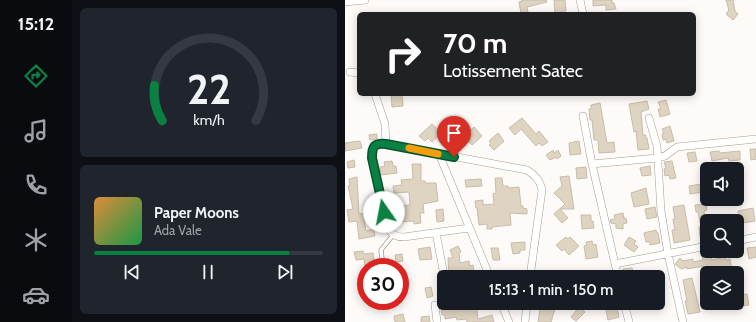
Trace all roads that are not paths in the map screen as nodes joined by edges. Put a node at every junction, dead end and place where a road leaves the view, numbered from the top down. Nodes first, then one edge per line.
1 (365, 0) edge
2 (580, 0) edge
3 (345, 2) edge
4 (583, 12) edge
5 (350, 72) dead end
6 (357, 73) edge
7 (376, 96) edge
8 (583, 116) dead end
9 (649, 118) dead end
10 (756, 140) edge
11 (386, 144) junction
12 (439, 154) junction
13 (657, 158) junction
14 (592, 164) junction
15 (469, 228) junction
16 (437, 233) junction
17 (393, 235) junction
18 (756, 237) edge
19 (744, 240) edge
20 (700, 247) edge
21 (668, 254) junction
22 (382, 258) edge
23 (615, 264) junction
24 (443, 270) edge
25 (487, 270) edge
26 (531, 270) edge
27 (616, 270) edge
28 (435, 305) dead end
29 (504, 310) edge
30 (526, 310) edge
31 (626, 310) edge
32 (437, 322) edge
33 (509, 322) edge
34 (525, 322) edge
35 (629, 322) edge
36 (683, 322) edge

1 - 3 street
2 - 4 street
5 - 6 street
7 - 11 street
8 - 14 street
9 - 13 street
10 - 13 street
11 - 12 street
11 - 17 street
12 - 15 street
12 - 26 street
13 - 14 street
13 - 21 street
14 - 23 street
15 - 16 street
15 - 25 street
16 - 17 street
16 - 24 street
17 - 22 lane
18 - 19 street
20 - 21 street
21 - 23 street
21 - 36 street
23 - 27 street
28 - 32 street
29 - 33 street
30 - 34 street
31 - 35 street

